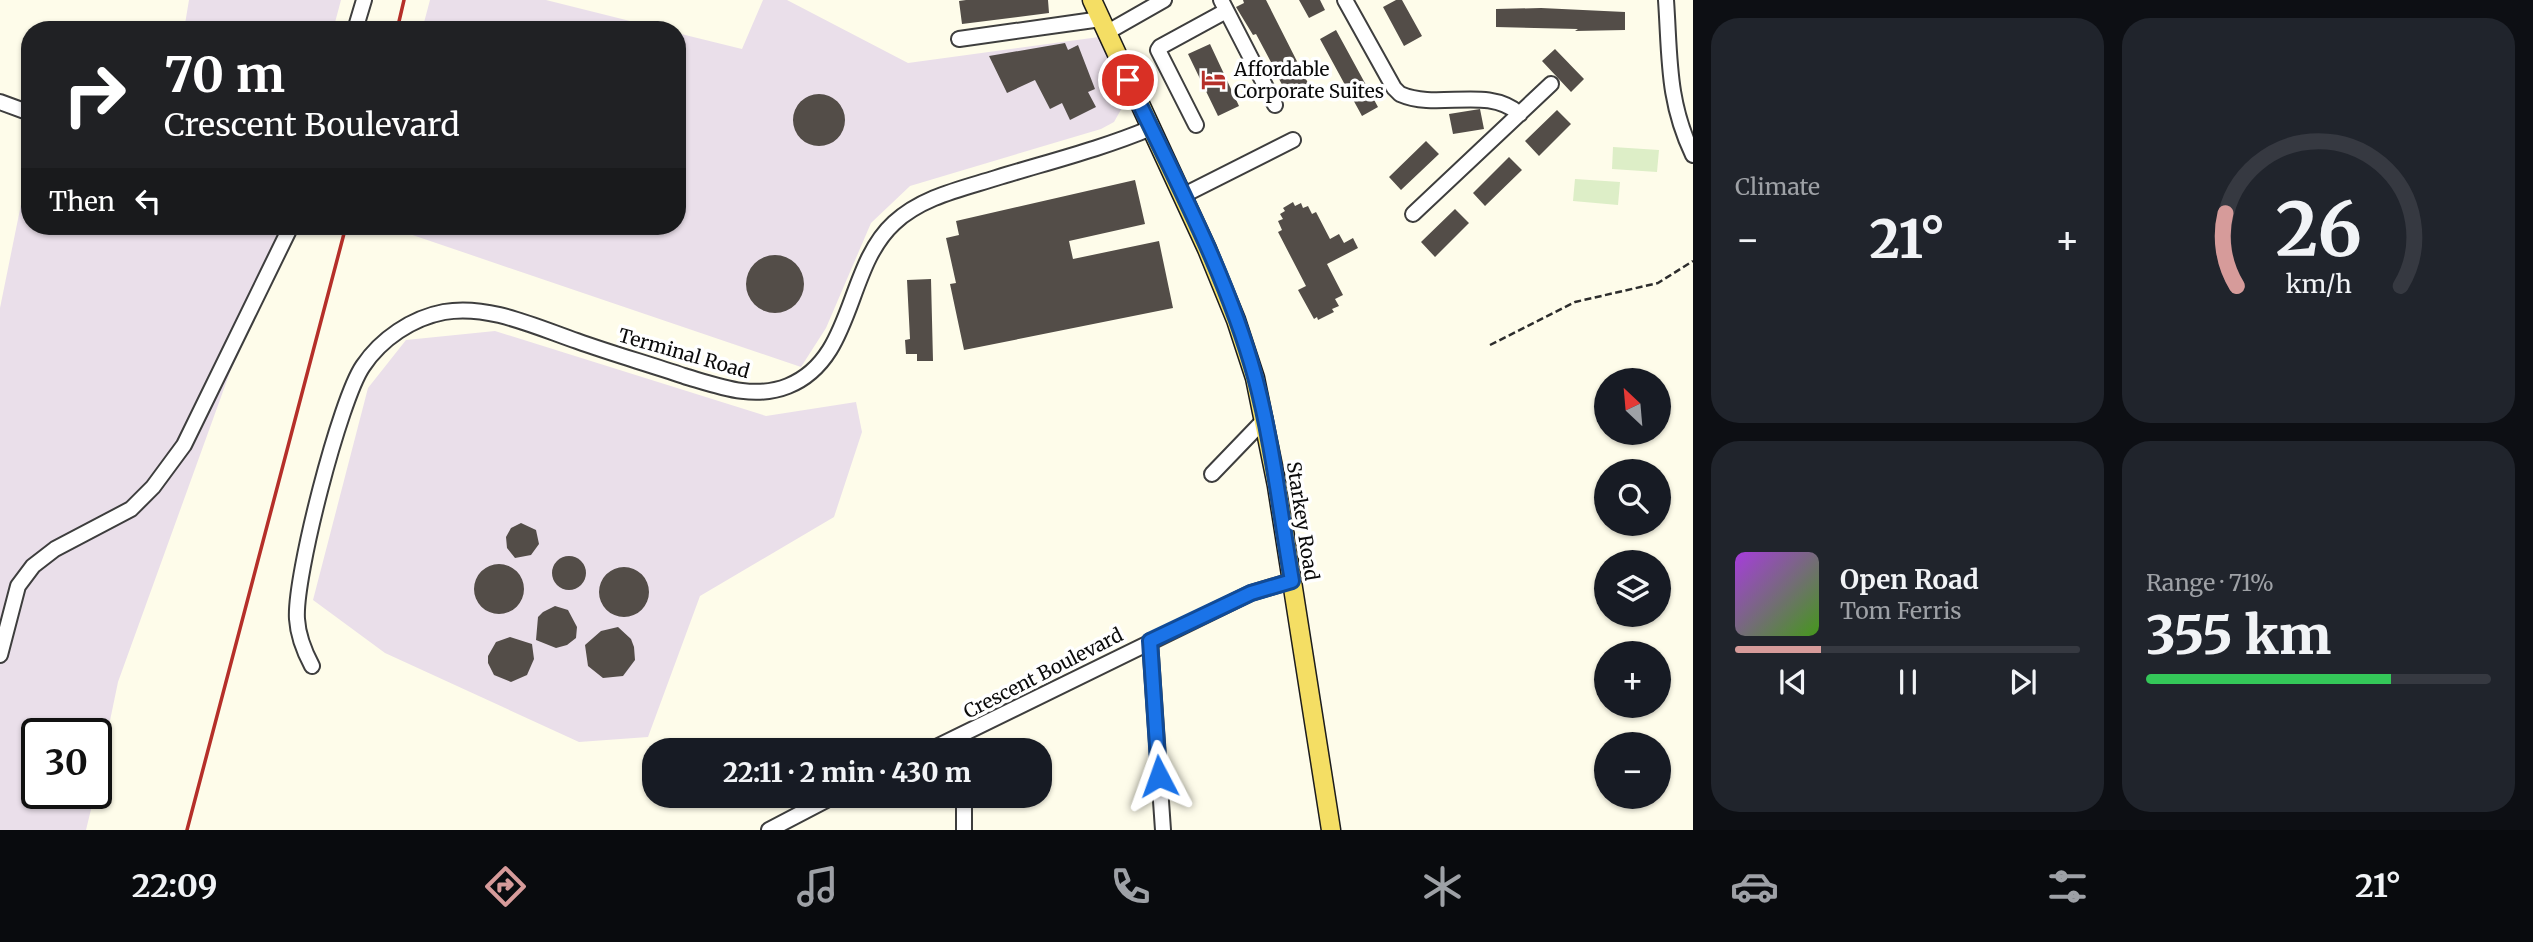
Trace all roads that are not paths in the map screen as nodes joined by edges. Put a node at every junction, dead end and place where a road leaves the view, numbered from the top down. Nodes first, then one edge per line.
1 (364, 0) edge
2 (1092, 0) edge
3 (1164, 0) edge
4 (1345, 0) edge
5 (1666, 0) edge
6 (1224, 6) edge
7 (358, 21) edge
8 (1103, 26) junction
9 (959, 39) dead end
10 (1551, 84) dead end
11 (0, 102) edge
12 (1275, 105) dead end
13 (21, 110) edge
14 (1520, 114) junction
15 (1196, 125) dead end
16 (1151, 128) junction
17 (1293, 140) dead end
18 (1693, 155) edge
19 (1182, 196) junction
20 (1413, 214) dead end
21 (287, 235) edge
22 (1265, 419) junction
23 (1212, 474) dead end
24 (1292, 581) junction
25 (1150, 641) junction
26 (0, 655) edge
27 (312, 666) dead end
28 (964, 733) junction
29 (954, 738) edge
30 (964, 738) edge
31 (811, 808) edge
32 (964, 808) edge
33 (769, 830) edge
34 (964, 830) edge
35 (1163, 830) edge
36 (1331, 830) edge

1 - 7 street
2 - 8 main road, Starkey Road
3 - 8 street
4 - 14 street
5 - 18 street
6 - 12 street
6 - 15 street
8 - 9 street
8 - 16 main road, Starkey Road
10 - 14 street
11 - 13 street
14 - 20 street
16 - 19 main road, Starkey Road
16 - 27 street, Terminal Road
17 - 19 street
19 - 22 main road, Starkey Road
21 - 26 street
22 - 23 street
22 - 24 main road, Starkey Road
24 - 25 street, Crescent Boulevard
24 - 36 main road, Starkey Road
25 - 28 street, Crescent Boulevard
25 - 35 street
28 - 29 street, Crescent Boulevard
28 - 30 street
31 - 33 street
32 - 34 street

